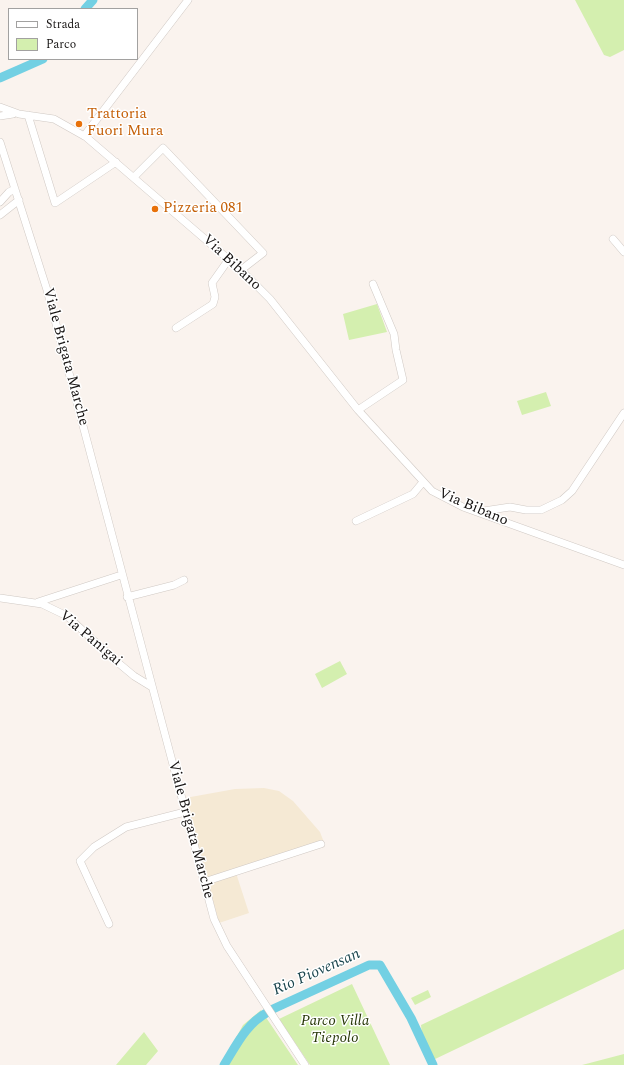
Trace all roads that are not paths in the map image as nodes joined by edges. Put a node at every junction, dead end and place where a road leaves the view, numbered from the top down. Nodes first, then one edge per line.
1 (188, 0) edge
2 (0, 107) edge
3 (19, 114) junction
4 (3, 115) edge
5 (28, 115) junction
6 (84, 136) junction
7 (0, 142) edge
8 (116, 162) junction
9 (134, 177) junction
10 (15, 189) junction
11 (19, 200) junction
12 (0, 202) edge
13 (0, 215) edge
14 (613, 239) dead end
15 (624, 252) edge
16 (229, 259) junction
17 (241, 270) junction
18 (373, 284) dead end
19 (176, 328) dead end
20 (358, 410) junction
21 (624, 413) edge
22 (423, 482) junction
23 (476, 512) junction
24 (356, 521) dead end
25 (624, 565) edge
26 (121, 575) junction
27 (184, 580) dead end
28 (127, 597) junction
29 (0, 598) edge
30 (38, 602) dead end
31 (152, 686) junction
32 (185, 812) junction
33 (321, 844) dead end
34 (204, 882) junction
35 (109, 924) dead end
36 (305, 1065) edge

1 - 6 street
2 - 3 street, Via Bibano
3 - 4 street, Via Bibano
3 - 5 street, Via Bibano
5 - 6 street, Via Bibano
5 - 8 street
6 - 8 street, Via Bibano
7 - 10 street, Viale Brigata Marche
8 - 9 street, Via Bibano
9 - 16 street, Via Bibano
9 - 17 street
10 - 11 street, Viale Brigata Marche
10 - 12 street
11 - 13 street
11 - 26 street, Viale Brigata Marche
14 - 15 street
16 - 17 street, Via Bibano
16 - 19 street, Via Bibano
17 - 20 street, Via Bibano
18 - 20 street
20 - 22 street, Via Bibano
21 - 23 street
22 - 23 street, Via Bibano
22 - 24 street
23 - 25 street, Via Bibano
26 - 28 street, Viale Brigata Marche
26 - 30 street
27 - 28 street
28 - 31 street, Viale Brigata Marche
29 - 31 street, Via Panigai
31 - 32 street, Viale Brigata Marche
32 - 34 street, Viale Brigata Marche
32 - 35 street
33 - 34 street
34 - 36 street, Viale Brigata Marche

